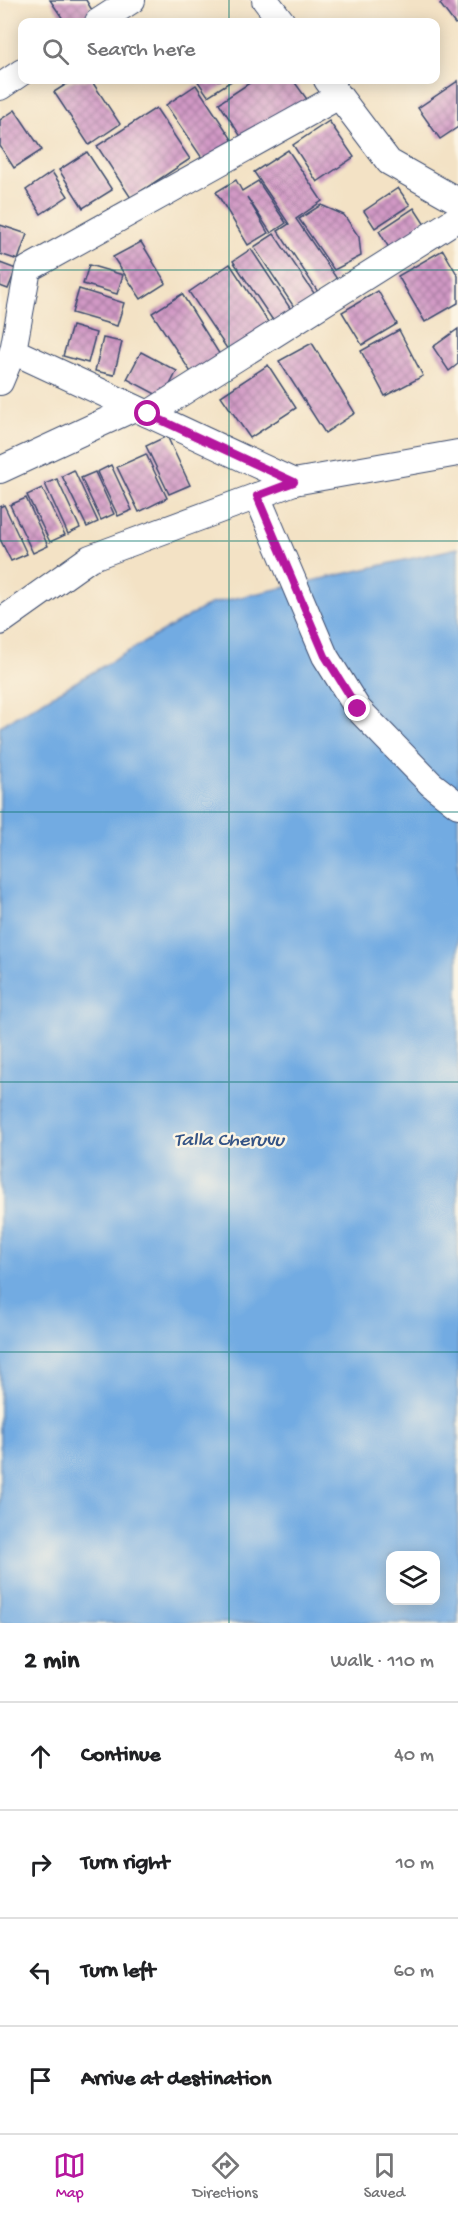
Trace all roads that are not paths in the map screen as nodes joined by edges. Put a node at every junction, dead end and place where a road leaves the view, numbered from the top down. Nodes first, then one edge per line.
1 (132, 0) edge
2 (265, 0) edge
3 (104, 18) edge
4 (279, 18) edge
5 (18, 75) edge
6 (0, 87) edge
7 (333, 88) edge
8 (458, 201) edge
9 (458, 218) edge
10 (13, 351) junction
11 (0, 382) edge
12 (141, 411) junction
13 (458, 453) edge
14 (0, 470) edge
15 (294, 482) junction
16 (257, 496) junction
17 (0, 622) edge
18 (458, 805) edge

1 - 3 street
2 - 4 street
5 - 6 street
7 - 8 street
7 - 10 street
9 - 12 street
10 - 11 street
10 - 12 street
12 - 14 street
12 - 15 street
13 - 15 street
15 - 16 street
16 - 17 street
16 - 18 street

